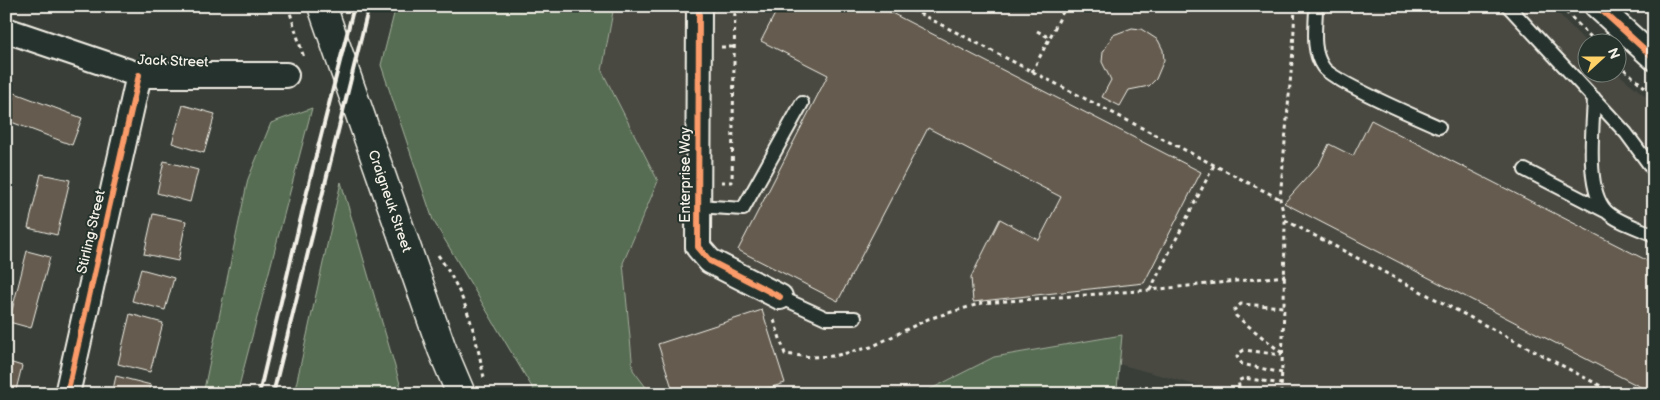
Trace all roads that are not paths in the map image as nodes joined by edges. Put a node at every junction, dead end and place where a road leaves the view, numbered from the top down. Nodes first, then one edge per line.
1 (322, 6) edge
2 (699, 6) edge
3 (1316, 6) edge
4 (1508, 6) edge
5 (1597, 6) edge
6 (6, 30) edge
7 (1654, 58) edge
8 (139, 75) junction
9 (286, 75) dead end
10 (1594, 98) junction
11 (802, 103) dead end
12 (1440, 127) dead end
13 (1525, 170) dead end
14 (1654, 171) edge
15 (697, 206) junction
16 (1608, 212) junction
17 (1654, 236) edge
18 (780, 297) joint
19 (855, 318) dead end
20 (68, 394) edge
21 (461, 394) edge

1 - 21 main road, Craigneuk Street
2 - 15 street, Enterprise Way
3 - 12 lane
4 - 10 lane
5 - 7 street
6 - 8 street, Jack Street
8 - 9 street, Jack Street
8 - 20 street, Stirling Street
10 - 14 lane
10 - 16 lane
11 - 15 lane
13 - 16 lane
15 - 18 street, Enterprise Way
16 - 17 lane
18 - 19 lane

